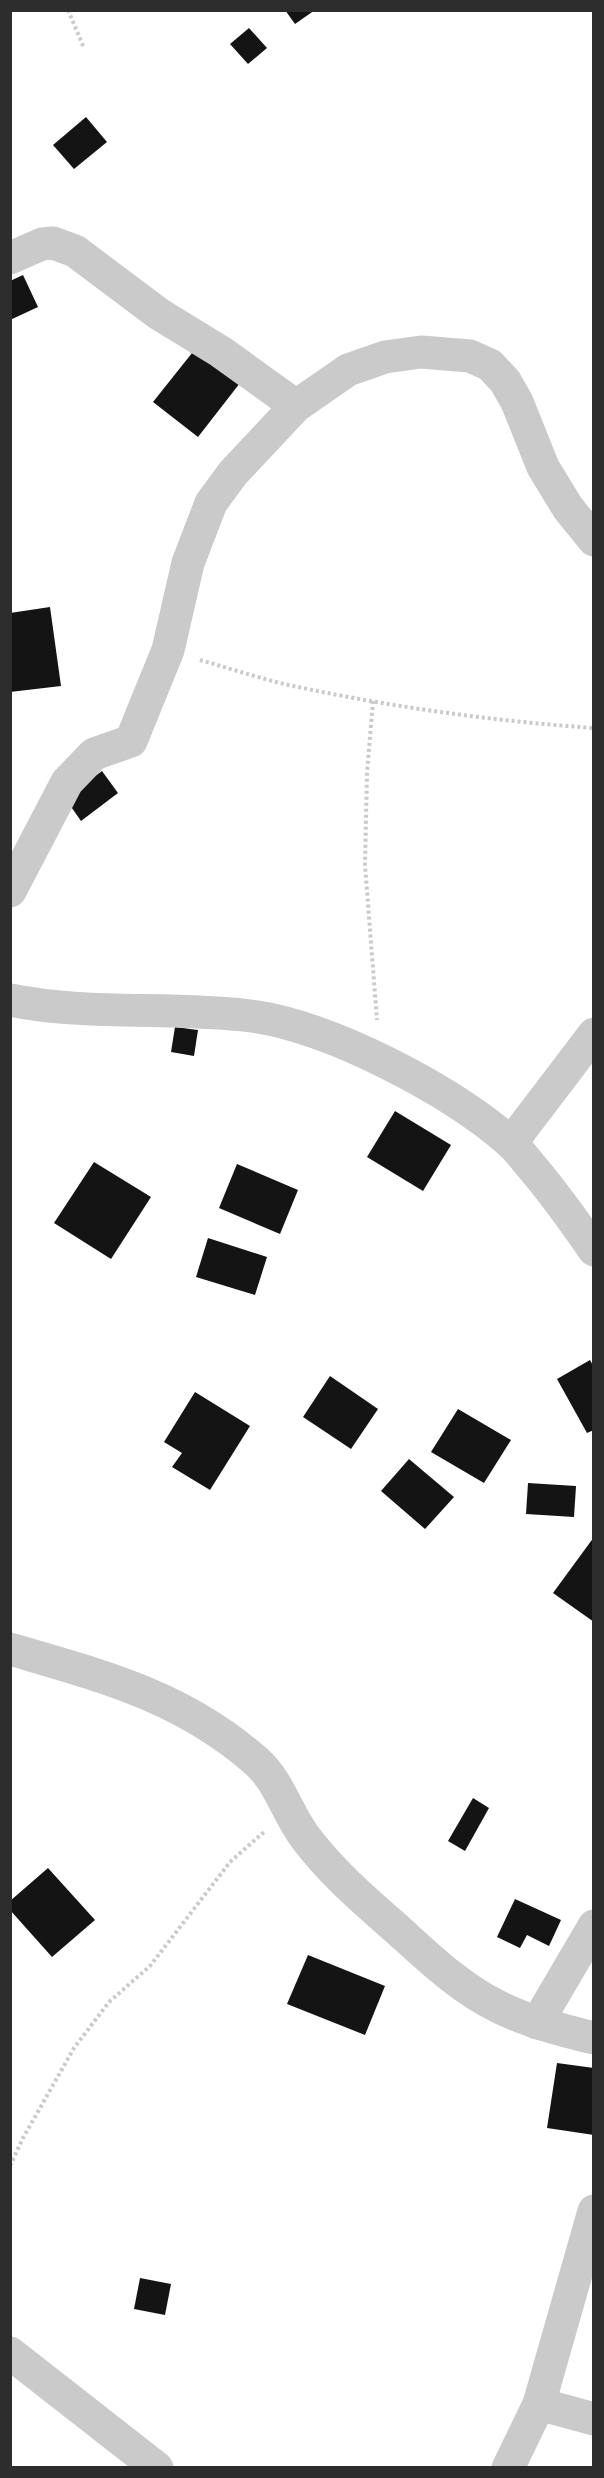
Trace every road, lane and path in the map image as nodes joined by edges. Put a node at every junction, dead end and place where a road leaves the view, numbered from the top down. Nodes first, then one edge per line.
1 (68, 10) edge
2 (84, 48) dead end
3 (10, 258) edge
4 (296, 406) junction
5 (594, 540) edge
6 (168, 650) junction
7 (373, 701) junction
8 (594, 728) edge
9 (10, 891) edge
10 (10, 1000) edge
11 (594, 1034) edge
12 (374, 1057) junction
13 (511, 1143) junction
14 (594, 1250) edge
15 (10, 1649) edge
16 (288, 1811) junction
17 (594, 1926) edge
18 (537, 2023) junction
19 (594, 2037) edge
20 (10, 2166) edge
21 (594, 2211) edge
22 (10, 2353) edge
23 (539, 2404) junction
24 (594, 2419) edge
25 (157, 2468) edge
26 (507, 2468) edge

1 - 2 path
3 - 4 street
4 - 5 street
4 - 6 street
6 - 7 path
6 - 9 street
7 - 8 path
7 - 12 path
10 - 12 street
11 - 13 street
12 - 13 street
13 - 14 street
15 - 16 street
16 - 18 street
16 - 20 path
17 - 18 street
18 - 19 street
21 - 23 street
22 - 25 street
23 - 24 street
23 - 26 street

